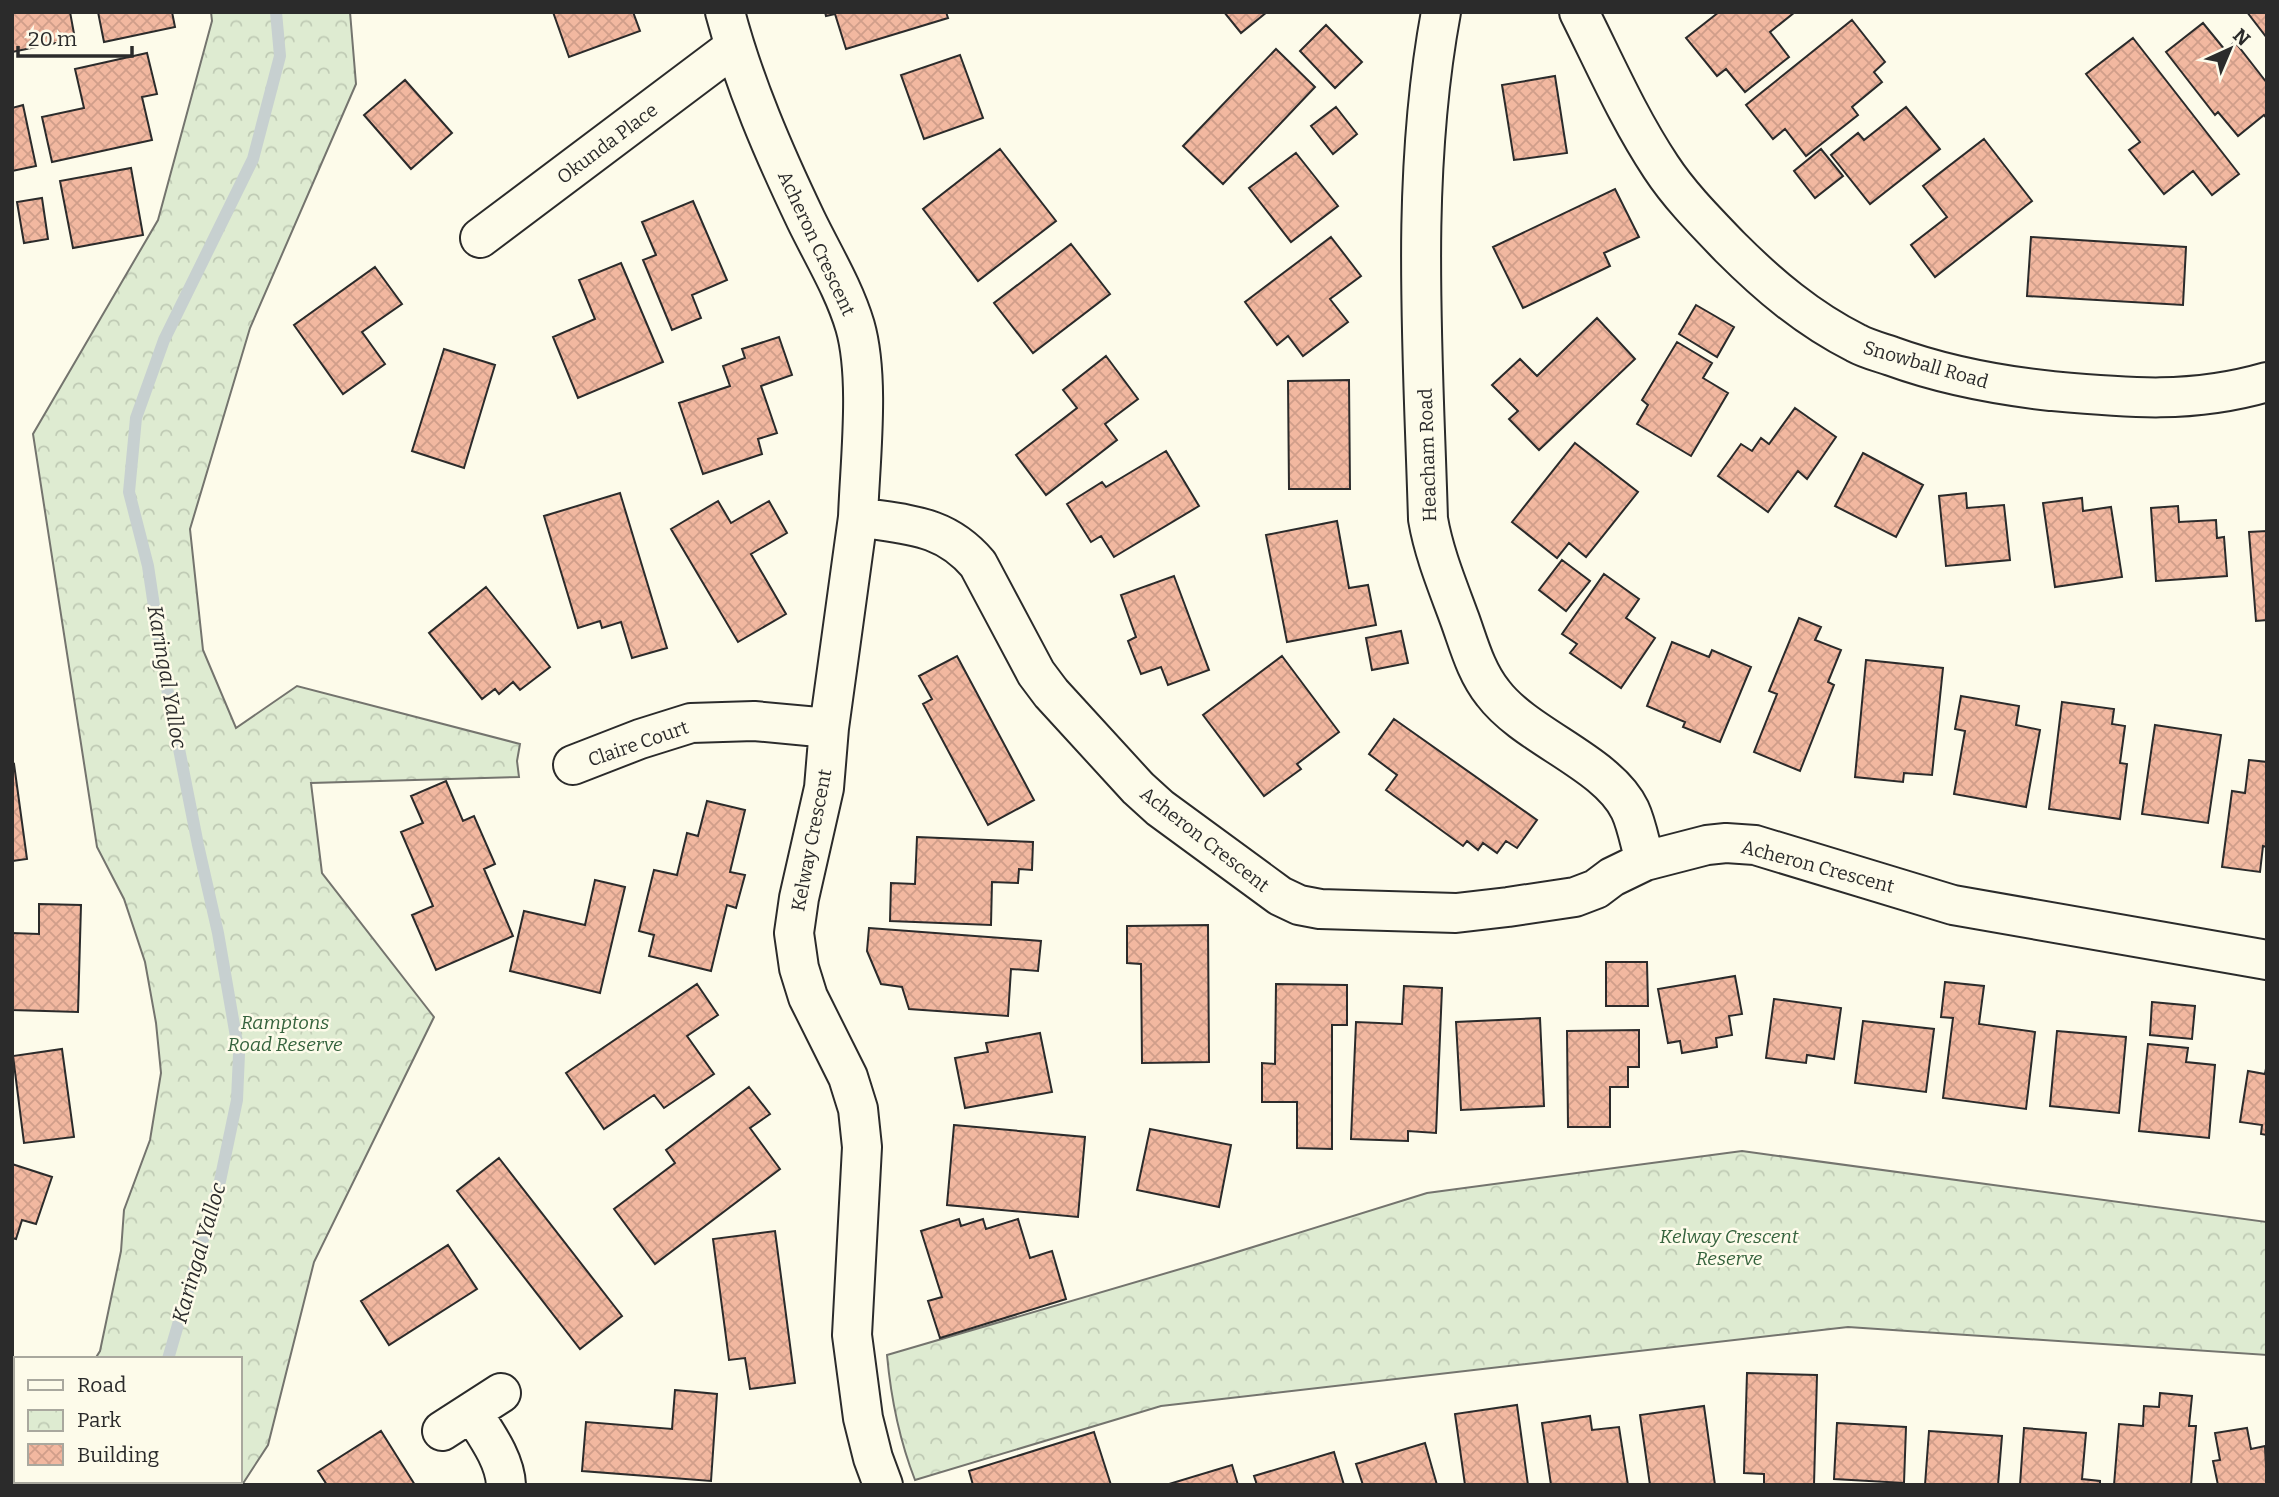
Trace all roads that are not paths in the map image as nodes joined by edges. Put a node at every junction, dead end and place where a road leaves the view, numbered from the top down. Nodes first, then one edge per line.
1 (1441, 12) edge
2 (1579, 12) edge
3 (730, 30) edge
4 (480, 238) dead end
5 (2267, 382) edge
6 (858, 517) junction
7 (829, 728) junction
8 (573, 765) dead end
9 (1644, 861) junction
10 (2267, 960) edge
11 (472, 1412) dead end
12 (506, 1485) edge
13 (883, 1485) edge

1 - 9 street, Heacham Road
2 - 5 street, Snowball Road
3 - 4 street, Okunda Place
3 - 6 street, Acheron Crescent
6 - 7 street, Kelway Crescent
6 - 9 street, Acheron Crescent
7 - 8 street, Claire Court
7 - 13 street, Kelway Crescent
9 - 10 street, Acheron Crescent
11 - 12 street

